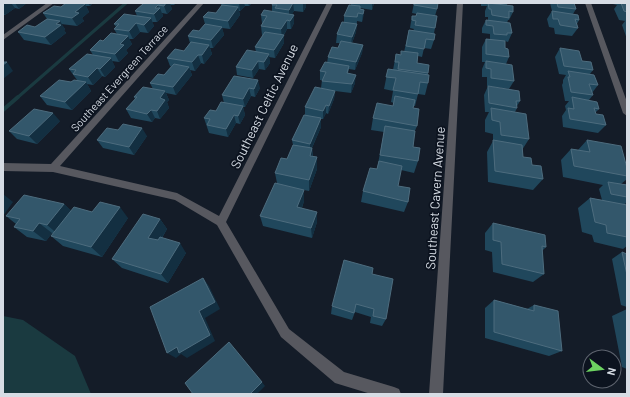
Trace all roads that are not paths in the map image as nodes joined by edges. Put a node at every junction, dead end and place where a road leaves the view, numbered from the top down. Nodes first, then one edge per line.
1 (51, 3) edge
2 (201, 3) edge
3 (330, 3) edge
4 (460, 3) edge
5 (588, 3) edge
6 (3, 38) edge
7 (627, 113) edge
8 (3, 167) edge
9 (53, 168) junction
10 (221, 222) junction
11 (394, 394) edge
12 (436, 394) edge

1 - 6 street
2 - 9 street, Southeast Evergreen Terrace
3 - 10 street, Southeast Celtic Avenue
4 - 12 street, Southeast Cavern Avenue
5 - 7 street
8 - 9 street
9 - 10 street
10 - 11 street

